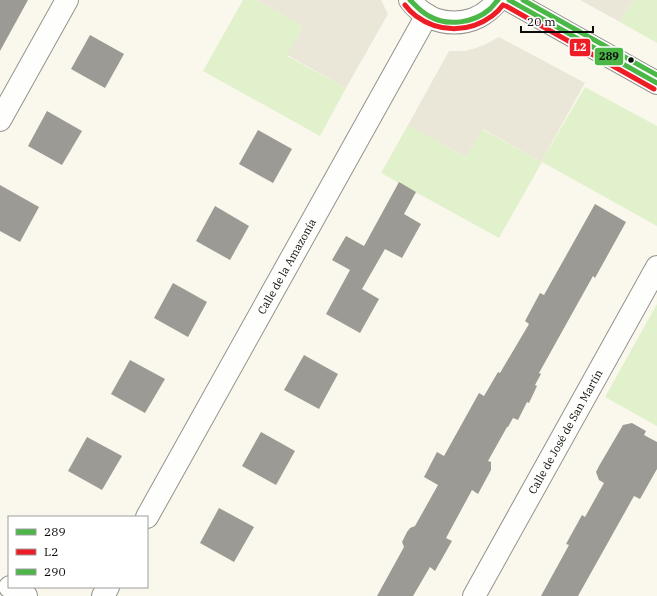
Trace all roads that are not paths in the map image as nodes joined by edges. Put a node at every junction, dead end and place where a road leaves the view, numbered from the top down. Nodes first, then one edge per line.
1 (67, 0) edge
2 (410, 0) edge
3 (498, 0) edge
4 (509, 0) edge
5 (427, 15) junction
6 (657, 83) edge
7 (0, 120) edge
8 (657, 267) edge
9 (148, 516) edge
10 (12, 588) edge
11 (26, 596) edge
12 (474, 596) edge

1 - 7 street
2 - 5 street
3 - 5 street
4 - 6 street
5 - 9 street, Calle de la Amazonía
8 - 12 street, Calle de José de San Martín
10 - 11 street

